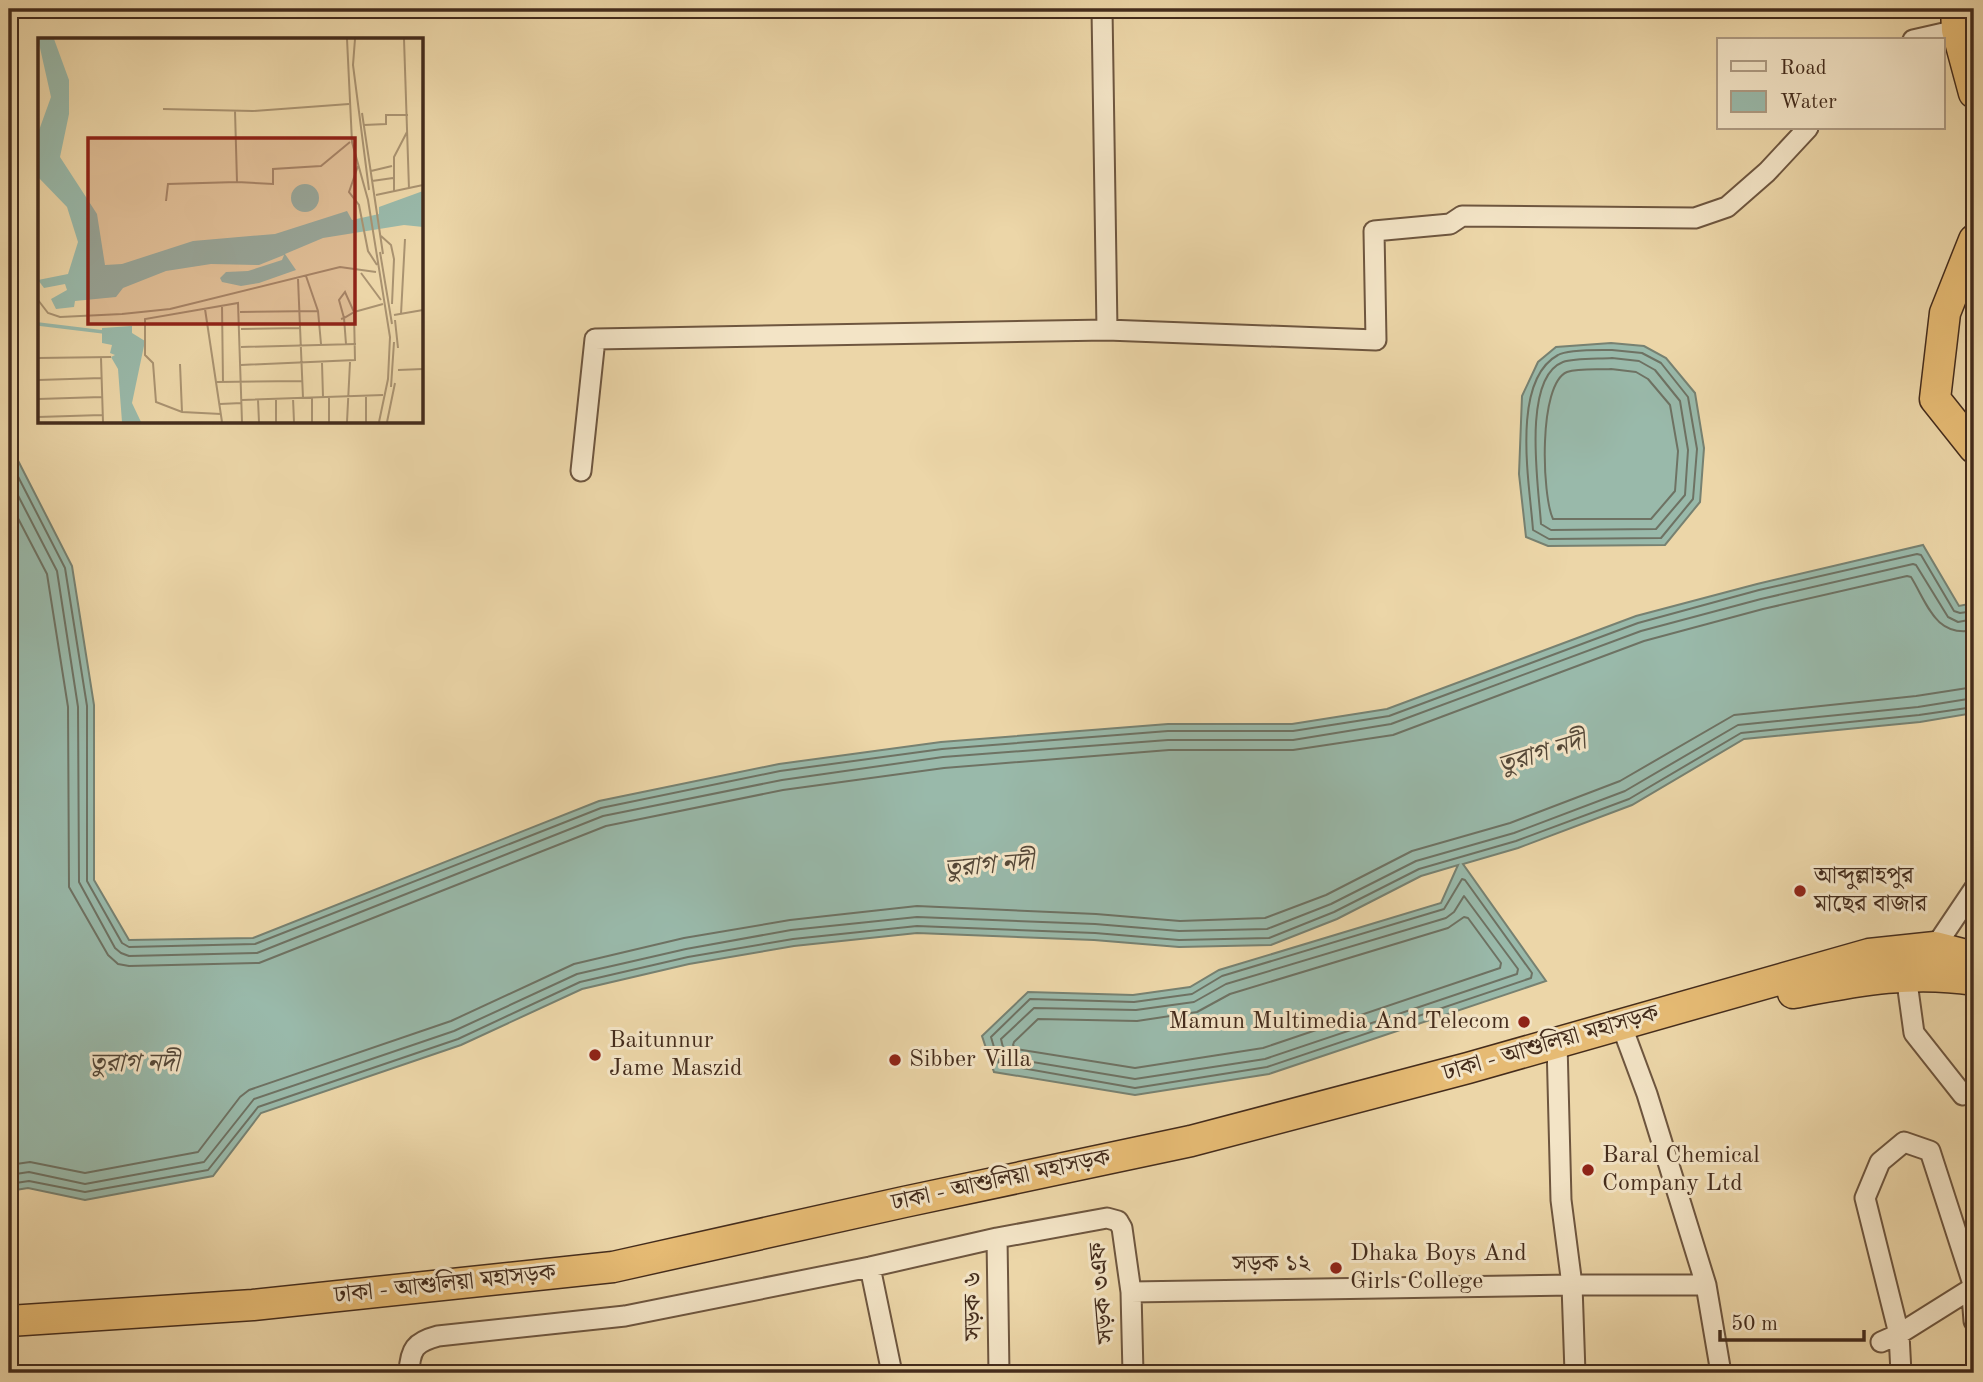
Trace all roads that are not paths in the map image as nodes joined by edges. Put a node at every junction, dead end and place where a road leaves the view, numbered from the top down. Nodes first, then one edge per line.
1 (1102, 9) edge
2 (1956, 19) edge
3 (1917, 38) edge
4 (1974, 93) edge
5 (1806, 130) edge
6 (1974, 240) edge
7 (1107, 330) junction
8 (1974, 448) edge
9 (582, 471) dead end
10 (1974, 889) edge
11 (1935, 947) junction
12 (1974, 957) edge
13 (1906, 975) junction
14 (1974, 981) edge
15 (1621, 1024) junction
16 (1557, 1042) junction
17 (1963, 1095) dead end
18 (997, 1238) junction
19 (870, 1267) junction
20 (1572, 1285) junction
21 (1706, 1285) junction
22 (1974, 1287) edge
23 (1131, 1292) junction
24 (9, 1321) edge
25 (1974, 1321) edge
26 (1890, 1338) junction
27 (409, 1373) edge
28 (892, 1373) edge
29 (999, 1373) edge
30 (1133, 1373) edge
31 (1575, 1373) edge
32 (1721, 1373) edge
33 (1901, 1373) edge

1 - 7 street
2 - 3 street
2 - 4 highway
5 - 7 street
6 - 8 highway
7 - 9 street
10 - 11 street
11 - 12 highway, ঢাকা - আশুলিয়া মহাসড়ক
11 - 15 highway, ঢাকা - আশুলিয়া মহাসড়ক
13 - 14 highway
13 - 15 highway
13 - 17 street
15 - 16 highway, ঢাকা - আশুলিয়া মহাসড়ক
15 - 21 street
16 - 20 street
16 - 24 highway, ঢাকা - আশুলিয়া মহাসড়ক
18 - 19 street
18 - 23 street, সড়ক ৩এফ
18 - 29 street, সড়ক ৬
19 - 27 street
19 - 28 street
20 - 21 street, সড়ক ১২
20 - 23 street, সড়ক ১২
20 - 31 street
21 - 32 street
22 - 25 street
22 - 26 street
22 - 26 street
23 - 30 street, সড়ক ৩এফ
26 - 33 street

